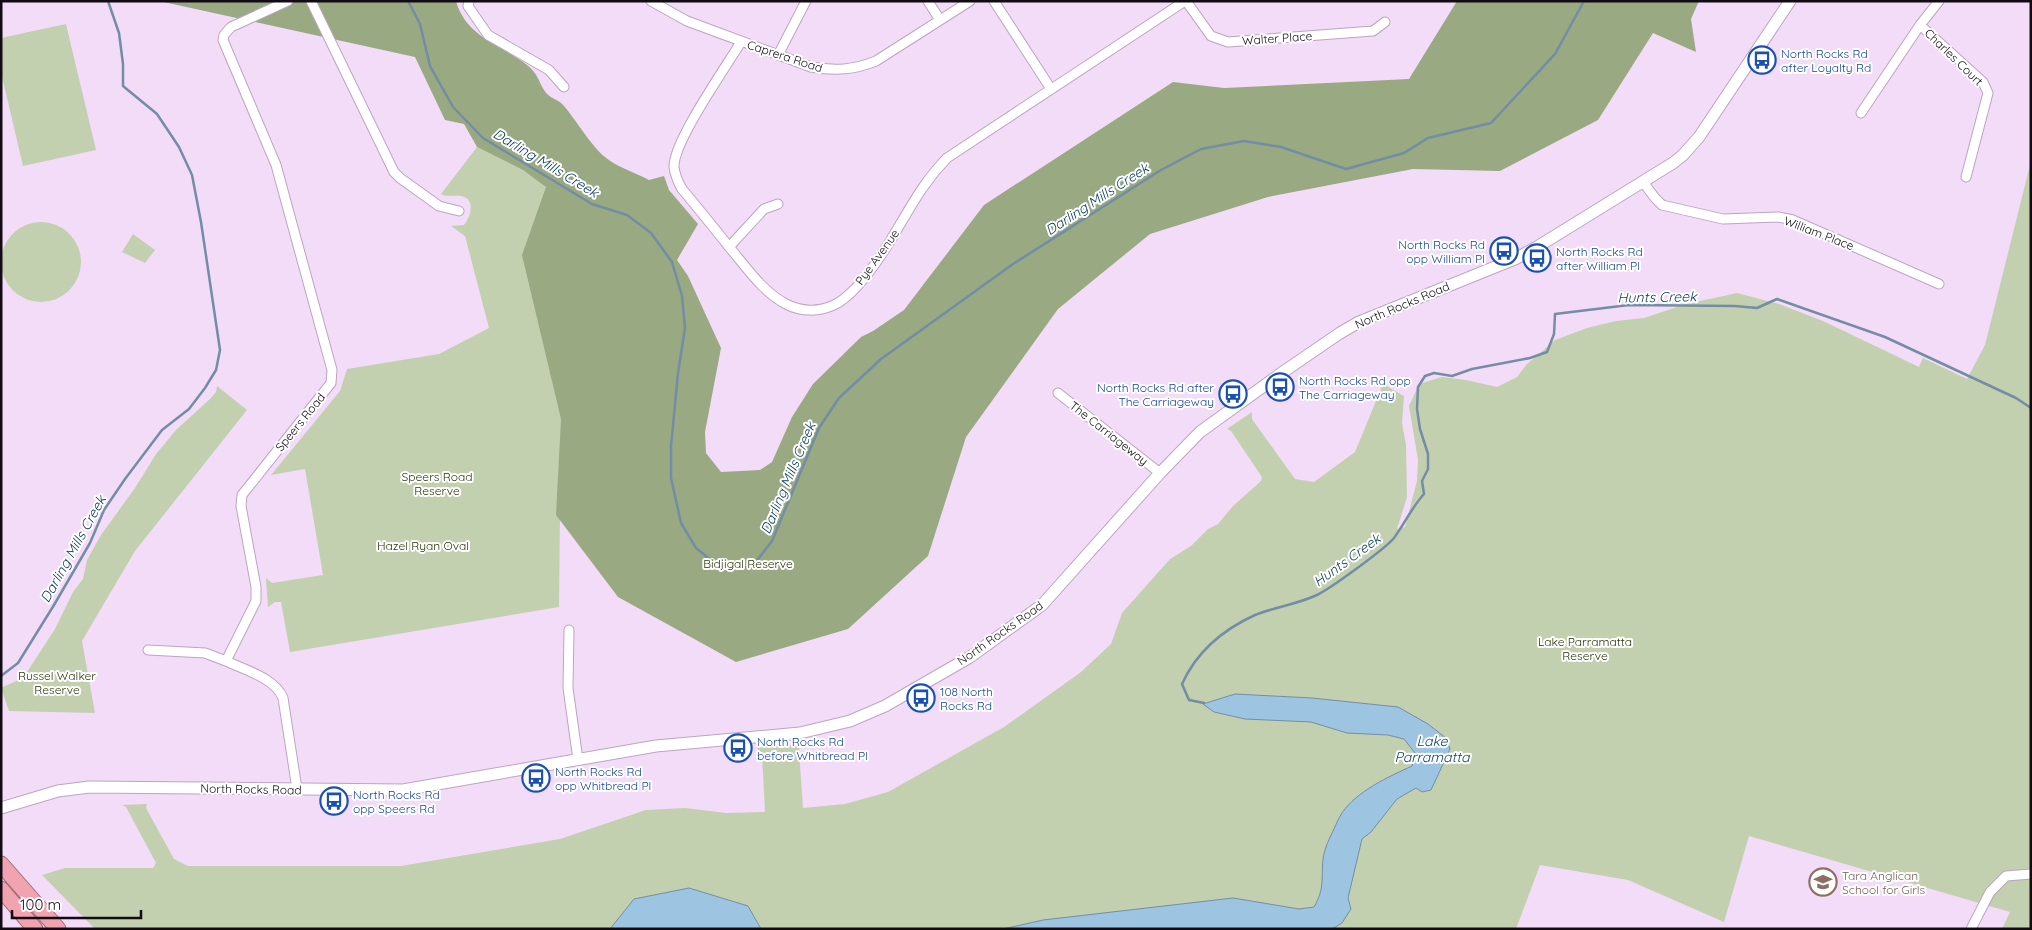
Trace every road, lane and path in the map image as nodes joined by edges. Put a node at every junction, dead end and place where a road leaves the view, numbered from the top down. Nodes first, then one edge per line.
1 (288, 1) edge
2 (311, 1) edge
3 (469, 1) edge
4 (651, 1) edge
5 (806, 1) edge
6 (928, 1) edge
7 (970, 1) edge
8 (994, 1) edge
9 (1185, 1) edge
10 (1790, 1) edge
11 (1939, 1) edge
12 (940, 20) junction
13 (1385, 22) dead end
14 (1920, 25) junction
15 (741, 42) junction
16 (778, 55) junction
17 (564, 87) dead end
18 (1051, 89) junction
19 (1861, 113) dead end
20 (1966, 177) dead end
21 (1643, 182) junction
22 (778, 204) dead end
23 (459, 211) dead end
24 (729, 247) junction
25 (1940, 284) dead end
26 (1058, 393) dead end
27 (1160, 473) junction
28 (569, 630) dead end
29 (148, 650) dead end
30 (226, 661) junction
31 (578, 760) junction
32 (296, 789) junction
33 (1, 808) edge
34 (1, 864) edge
35 (2031, 874) edge
36 (1, 889) edge
37 (35, 929) edge
38 (58, 929) edge
39 (1971, 929) edge

1 - 30 street, Speers Road
2 - 23 street
3 - 17 street
4 - 15 street, Caprera Road
5 - 16 street
6 - 12 street
7 - 12 street, Caprera Road
8 - 18 street
9 - 13 street, Walter Place
9 - 18 street, Pye Avenue
10 - 21 main road, North Rocks Road
11 - 14 street
12 - 16 street, Caprera Road
14 - 19 street
14 - 20 street, Charles Court
15 - 16 street, Caprera Road
15 - 24 street, Pye Avenue
18 - 24 street, Pye Avenue
21 - 25 street, William Place
21 - 27 main road, North Rocks Road
22 - 24 street
26 - 27 street, The Carriageway
27 - 31 main road, North Rocks Road
28 - 31 street
29 - 30 street
30 - 32 street
31 - 32 main road, North Rocks Road
32 - 33 main road, North Rocks Road
34 - 38 highway
35 - 39 street
36 - 37 highway

